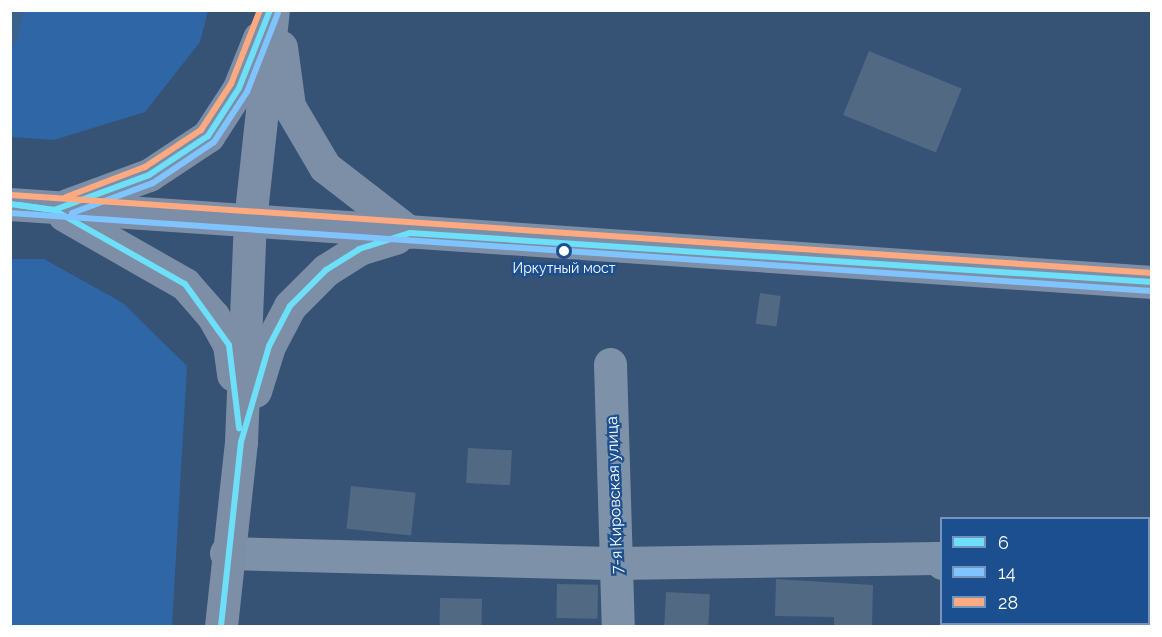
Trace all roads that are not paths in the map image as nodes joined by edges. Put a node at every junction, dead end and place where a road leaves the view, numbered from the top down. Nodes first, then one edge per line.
1 (273, 10) edge
2 (10, 204) edge
3 (54, 210) junction
4 (249, 221) junction
5 (410, 233) junction
6 (1152, 282) edge
7 (610, 364) dead end
8 (241, 442) junction
9 (226, 553) junction
10 (940, 560) edge
11 (618, 563) junction
12 (221, 627) edge
13 (618, 627) edge

1 - 3 main road
1 - 4 main road
1 - 5 main road
2 - 3 main road
3 - 4 main road
3 - 8 main road
4 - 5 main road
4 - 8 main road
5 - 6 main road
5 - 8 main road
7 - 11 street, 7-я Кировская улица
8 - 9 main road
9 - 11 street
9 - 12 main road
10 - 11 street
11 - 13 street, 7-я Кировская улица

